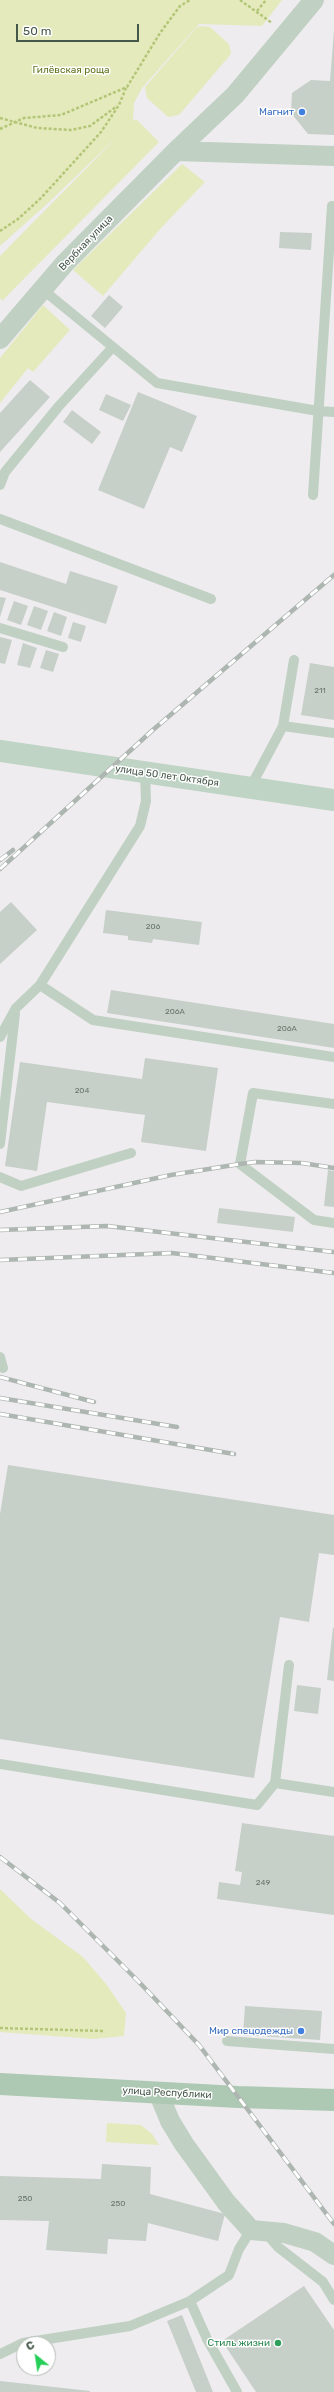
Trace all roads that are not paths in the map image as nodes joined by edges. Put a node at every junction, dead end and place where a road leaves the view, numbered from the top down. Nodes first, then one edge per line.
1 (314, 0) edge
2 (176, 151) junction
3 (334, 156) edge
4 (334, 206) edge
5 (42, 289) junction
6 (3, 330) edge
7 (112, 348) junction
8 (318, 411) junction
9 (334, 412) edge
10 (0, 485) edge
11 (313, 496) dead end
12 (0, 519) edge
13 (211, 599) dead end
14 (0, 628) edge
15 (63, 647) dead end
16 (294, 660) dead end
17 (283, 726) junction
18 (334, 733) edge
19 (0, 751) edge
20 (145, 773) junction
21 (250, 788) junction
22 (334, 800) edge
23 (40, 985) junction
24 (16, 1008) junction
25 (0, 1037) edge
26 (334, 1057) edge
27 (334, 1104) edge
28 (0, 1144) edge
29 (131, 1153) dead end
30 (0, 1177) edge
31 (334, 1223) edge
32 (0, 1356) edge
33 (3, 1368) dead end
34 (289, 1665) dead end
35 (0, 1764) edge
36 (275, 1783) junction
37 (334, 1792) edge
38 (227, 2041) dead end
39 (334, 2049) edge
40 (0, 2084) edge
41 (158, 2092) junction
42 (334, 2100) edge
43 (258, 2231) junction
44 (334, 2255) edge
45 (334, 2300) edge
46 (190, 2301) junction
47 (0, 2354) edge
48 (237, 2392) edge

1 - 2 street, Вербная улица
2 - 3 street
2 - 5 street, Вербная улица
4 - 8 lane
5 - 6 street, Вербная улица
5 - 7 lane
7 - 8 lane
7 - 10 lane
8 - 9 lane
8 - 11 lane
12 - 13 lane
14 - 15 lane
16 - 17 lane
17 - 18 lane
17 - 21 lane
19 - 20 main road, улица 50 лет Октября
20 - 21 main road, улица 50 лет Октября
20 - 23 lane
21 - 22 main road, улица 50 лет Октября
23 - 24 lane
23 - 26 lane
24 - 25 lane
24 - 28 lane
27 - 31 lane
29 - 30 lane
32 - 33 lane
34 - 36 lane
35 - 36 lane
36 - 37 lane
38 - 39 lane
40 - 41 main road, улица Республики
41 - 42 main road, улица Республики
41 - 43 street
43 - 44 street
43 - 45 lane
43 - 46 lane
46 - 47 lane
46 - 48 lane

